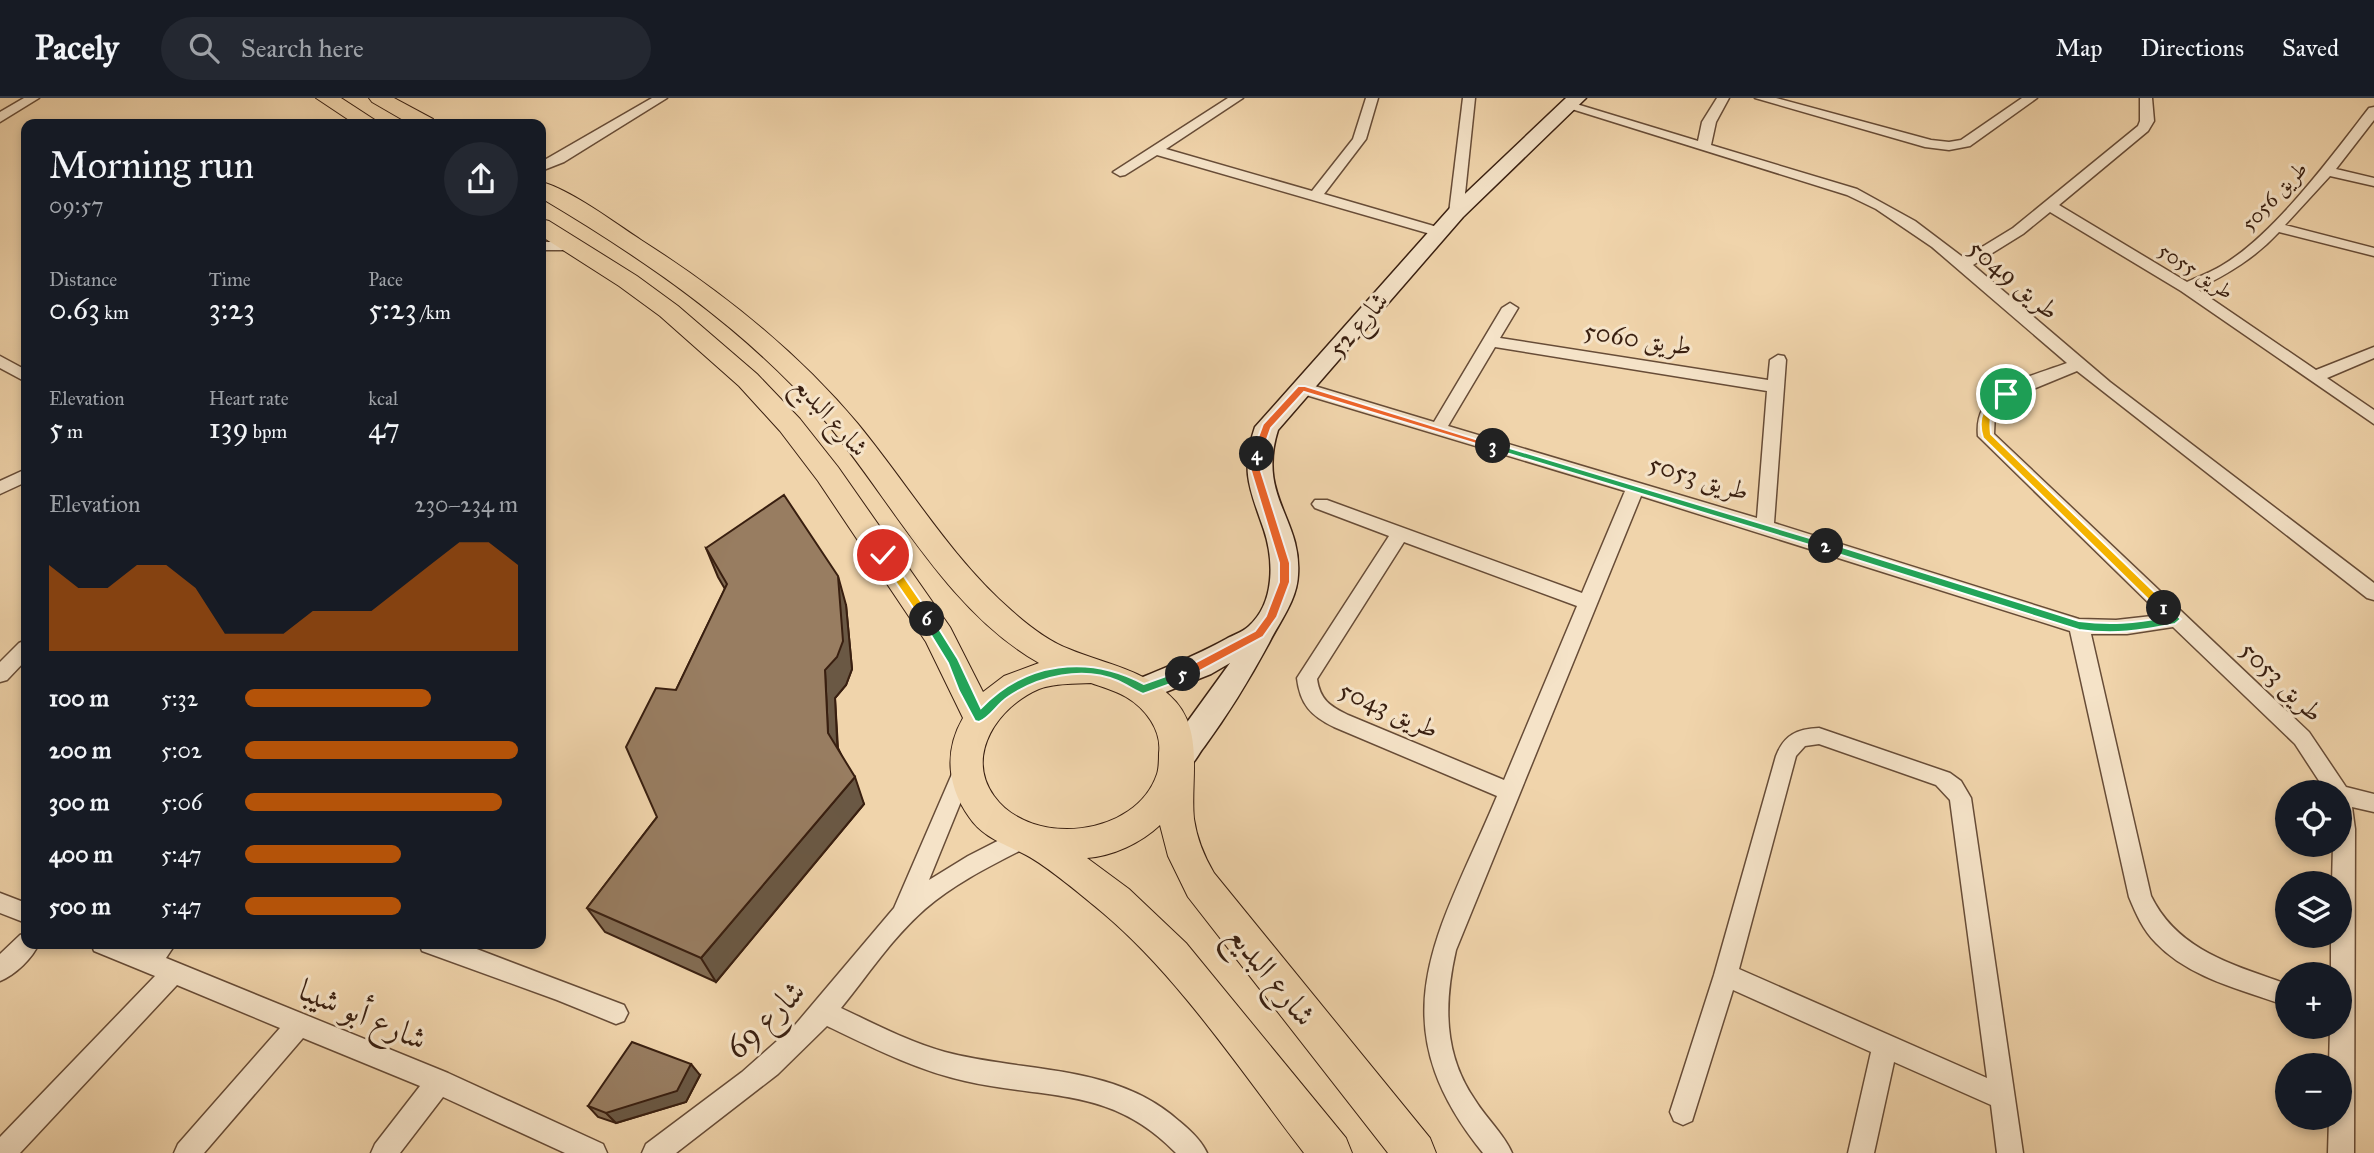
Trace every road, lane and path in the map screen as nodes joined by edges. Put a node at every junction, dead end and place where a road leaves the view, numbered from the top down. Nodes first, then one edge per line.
1 (33, 98) edge
2 (326, 98) edge
3 (379, 98) edge
4 (661, 98) edge
5 (1237, 98) edge
6 (1372, 98) edge
7 (1469, 98) edge
8 (1723, 98) edge
9 (1761, 98) edge
10 (2031, 98) edge
11 (2146, 98) edge
12 (1572, 102) edge
13 (2373, 117) edge
14 (0, 118) edge
15 (362, 119) edge
16 (416, 119) edge
17 (1704, 147) junction
18 (1155, 150) junction
19 (559, 159) junction
20 (546, 165) edge
21 (2327, 171) junction
22 (1120, 172) dead end
23 (546, 173) edge
24 (2374, 181) edge
25 (546, 192) edge
26 (1315, 197) junction
27 (2050, 206) junction
28 (1456, 213) junction
29 (2276, 227) junction
30 (546, 229) edge
31 (1439, 232) junction
32 (546, 246) edge
33 (574, 246) junction
34 (2374, 252) edge
35 (1962, 265) junction
36 (2186, 288) junction
37 (1510, 308) dead end
38 (1491, 341) junction
39 (2374, 352) edge
40 (1778, 360) dead end
41 (1, 361) edge
42 (2078, 365) junction
43 (21, 374) edge
44 (2317, 376) junction
45 (1776, 387) junction
46 (1302, 388) junction
47 (2374, 418) edge
48 (1438, 429) junction
49 (21, 478) edge
50 (0, 488) edge
51 (1635, 489) junction
52 (1321, 504) dead end
53 (1765, 527) junction
54 (1400, 533) junction
55 (2374, 593) edge
56 (1588, 603) junction
57 (2175, 619) junction
58 (2079, 626) junction
59 (1259, 634) junction
60 (21, 653) edge
61 (1093, 670) junction
62 (0, 674) edge
63 (1143, 689) junction
64 (979, 717) junction
65 (965, 766) junction
66 (1177, 767) junction
67 (2330, 780) edge
68 (1510, 792) junction
69 (2352, 799) edge
70 (2374, 803) edge
71 (1031, 841) junction
72 (2344, 857) edge
73 (0, 903) edge
74 (21, 911) edge
75 (903, 915) junction
76 (22, 949) edge
77 (116, 949) edge
78 (159, 949) edge
79 (447, 949) edge
80 (147, 962) junction
81 (2342, 962) edge
82 (0, 970) edge
83 (174, 972) junction
84 (1726, 975) junction
85 (2275, 990) edge
86 (823, 1012) junction
87 (616, 1013) dead end
88 (300, 1023) junction
89 (2341, 1039) edge
90 (1885, 1046) junction
91 (439, 1082) junction
92 (2001, 1097) junction
93 (1684, 1112) dead end
94 (7, 1149) edge
95 (187, 1153) edge
96 (384, 1153) edge
97 (594, 1153) edge
98 (655, 1153) edge
99 (1194, 1153) edge
100 (1331, 1153) edge
101 (1415, 1153) edge
102 (1499, 1153) edge
103 (1861, 1153) edge
104 (2010, 1153) edge
105 (2341, 1153) edge

1 - 14 street
2 - 15 main road
3 - 16 main road
4 - 19 street
5 - 18 street
6 - 26 street
7 - 28 street
8 - 17 street
9 - 10 street
11 - 27 street
12 - 17 street, طريق 5049
12 - 28 street, شارع 52
13 - 21 street, طريق 5056
17 - 35 street, طريق 5049
18 - 22 street
18 - 26 street
19 - 20 street
19 - 23 street
21 - 24 street
21 - 29 street, طريق 5056
25 - 61 main road, شارع البديع
26 - 31 street
27 - 35 street
27 - 36 street, طريق 5055
28 - 31 street, شارع 52
29 - 34 street
29 - 36 street, طريق 5056
30 - 33 main road, شارع البديع
31 - 46 street, شارع 52
32 - 33 street
33 - 64 main road, شارع البديع
35 - 42 street, طريق 5049
36 - 44 street, طريق 5055
37 - 38 street
38 - 45 street, طريق 5060
38 - 48 street
39 - 44 street
40 - 45 street
41 - 43 street
42 - 55 street, طريق 5049
42 - 57 street, طريق 5053
44 - 47 street, طريق 5055
45 - 53 street
46 - 48 street, طريق 5053
46 - 59 street, شارع 52
48 - 51 street, طريق 5053
49 - 50 street
51 - 53 street, طريق 5053
51 - 56 street
52 - 54 street
53 - 58 street, طريق 5053
54 - 56 street
54 - 68 street, طريق 5043
56 - 68 street
57 - 58 street, طريق 5053
57 - 67 street, طريق 5053
58 - 85 street
59 - 63 street
59 - 66 street, شارع 52
60 - 62 street
61 - 63 main road
61 - 64 main road
63 - 66 main road
64 - 65 main road
65 - 71 main road
65 - 75 street, شارع 69
66 - 71 main road
66 - 101 main road, شارع البديع
68 - 102 street
69 - 70 street
71 - 75 street, شارع 69
71 - 100 main road
72 - 81 street, طريق 5053
73 - 74 street
75 - 86 street, شارع 69
76 - 82 street
77 - 80 street, شارع أبو شيبا
78 - 80 street
79 - 87 street
80 - 83 street, شارع أبو شيبا
83 - 88 street, شارع أبو شيبا
83 - 94 street
84 - 90 street
84 - 92 street
84 - 93 street
86 - 98 street, شارع 69
86 - 99 street
88 - 91 street, شارع أبو شيبا
88 - 95 street
89 - 105 street, طريق 5053
90 - 92 street
90 - 103 street
91 - 96 street
91 - 97 street, شارع أبو شيبا
92 - 104 street

